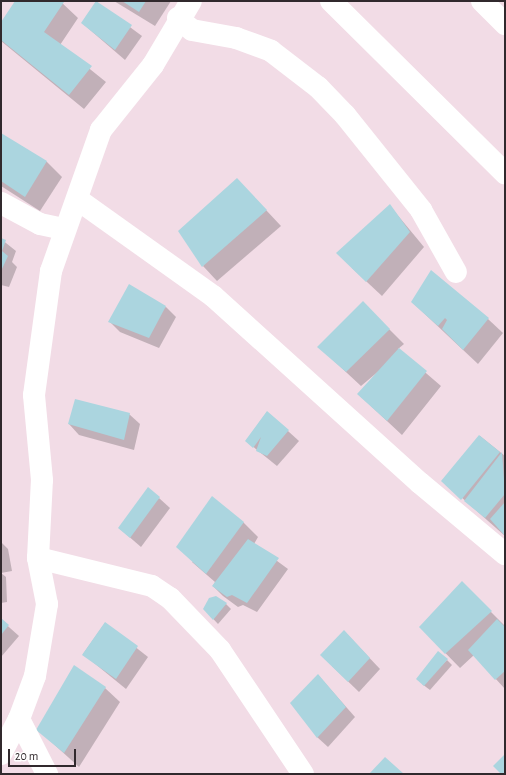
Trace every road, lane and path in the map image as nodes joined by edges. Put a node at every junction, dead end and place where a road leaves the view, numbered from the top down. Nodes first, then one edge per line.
1 (191, 1) edge
2 (331, 1) edge
3 (482, 1) edge
4 (178, 18) junction
5 (505, 24) edge
6 (505, 173) edge
7 (78, 199) junction
8 (1, 203) edge
9 (63, 229) junction
10 (456, 272) dead end
11 (505, 554) edge
12 (38, 558) junction
13 (20, 719) junction
14 (1, 754) edge
15 (47, 774) edge
16 (303, 774) edge

1 - 4 main road
2 - 6 main road
3 - 5 main road
4 - 7 main road
4 - 10 main road
7 - 9 main road
7 - 11 main road
8 - 9 main road
9 - 12 main road
12 - 13 main road
12 - 16 main road
13 - 14 main road
13 - 15 main road

